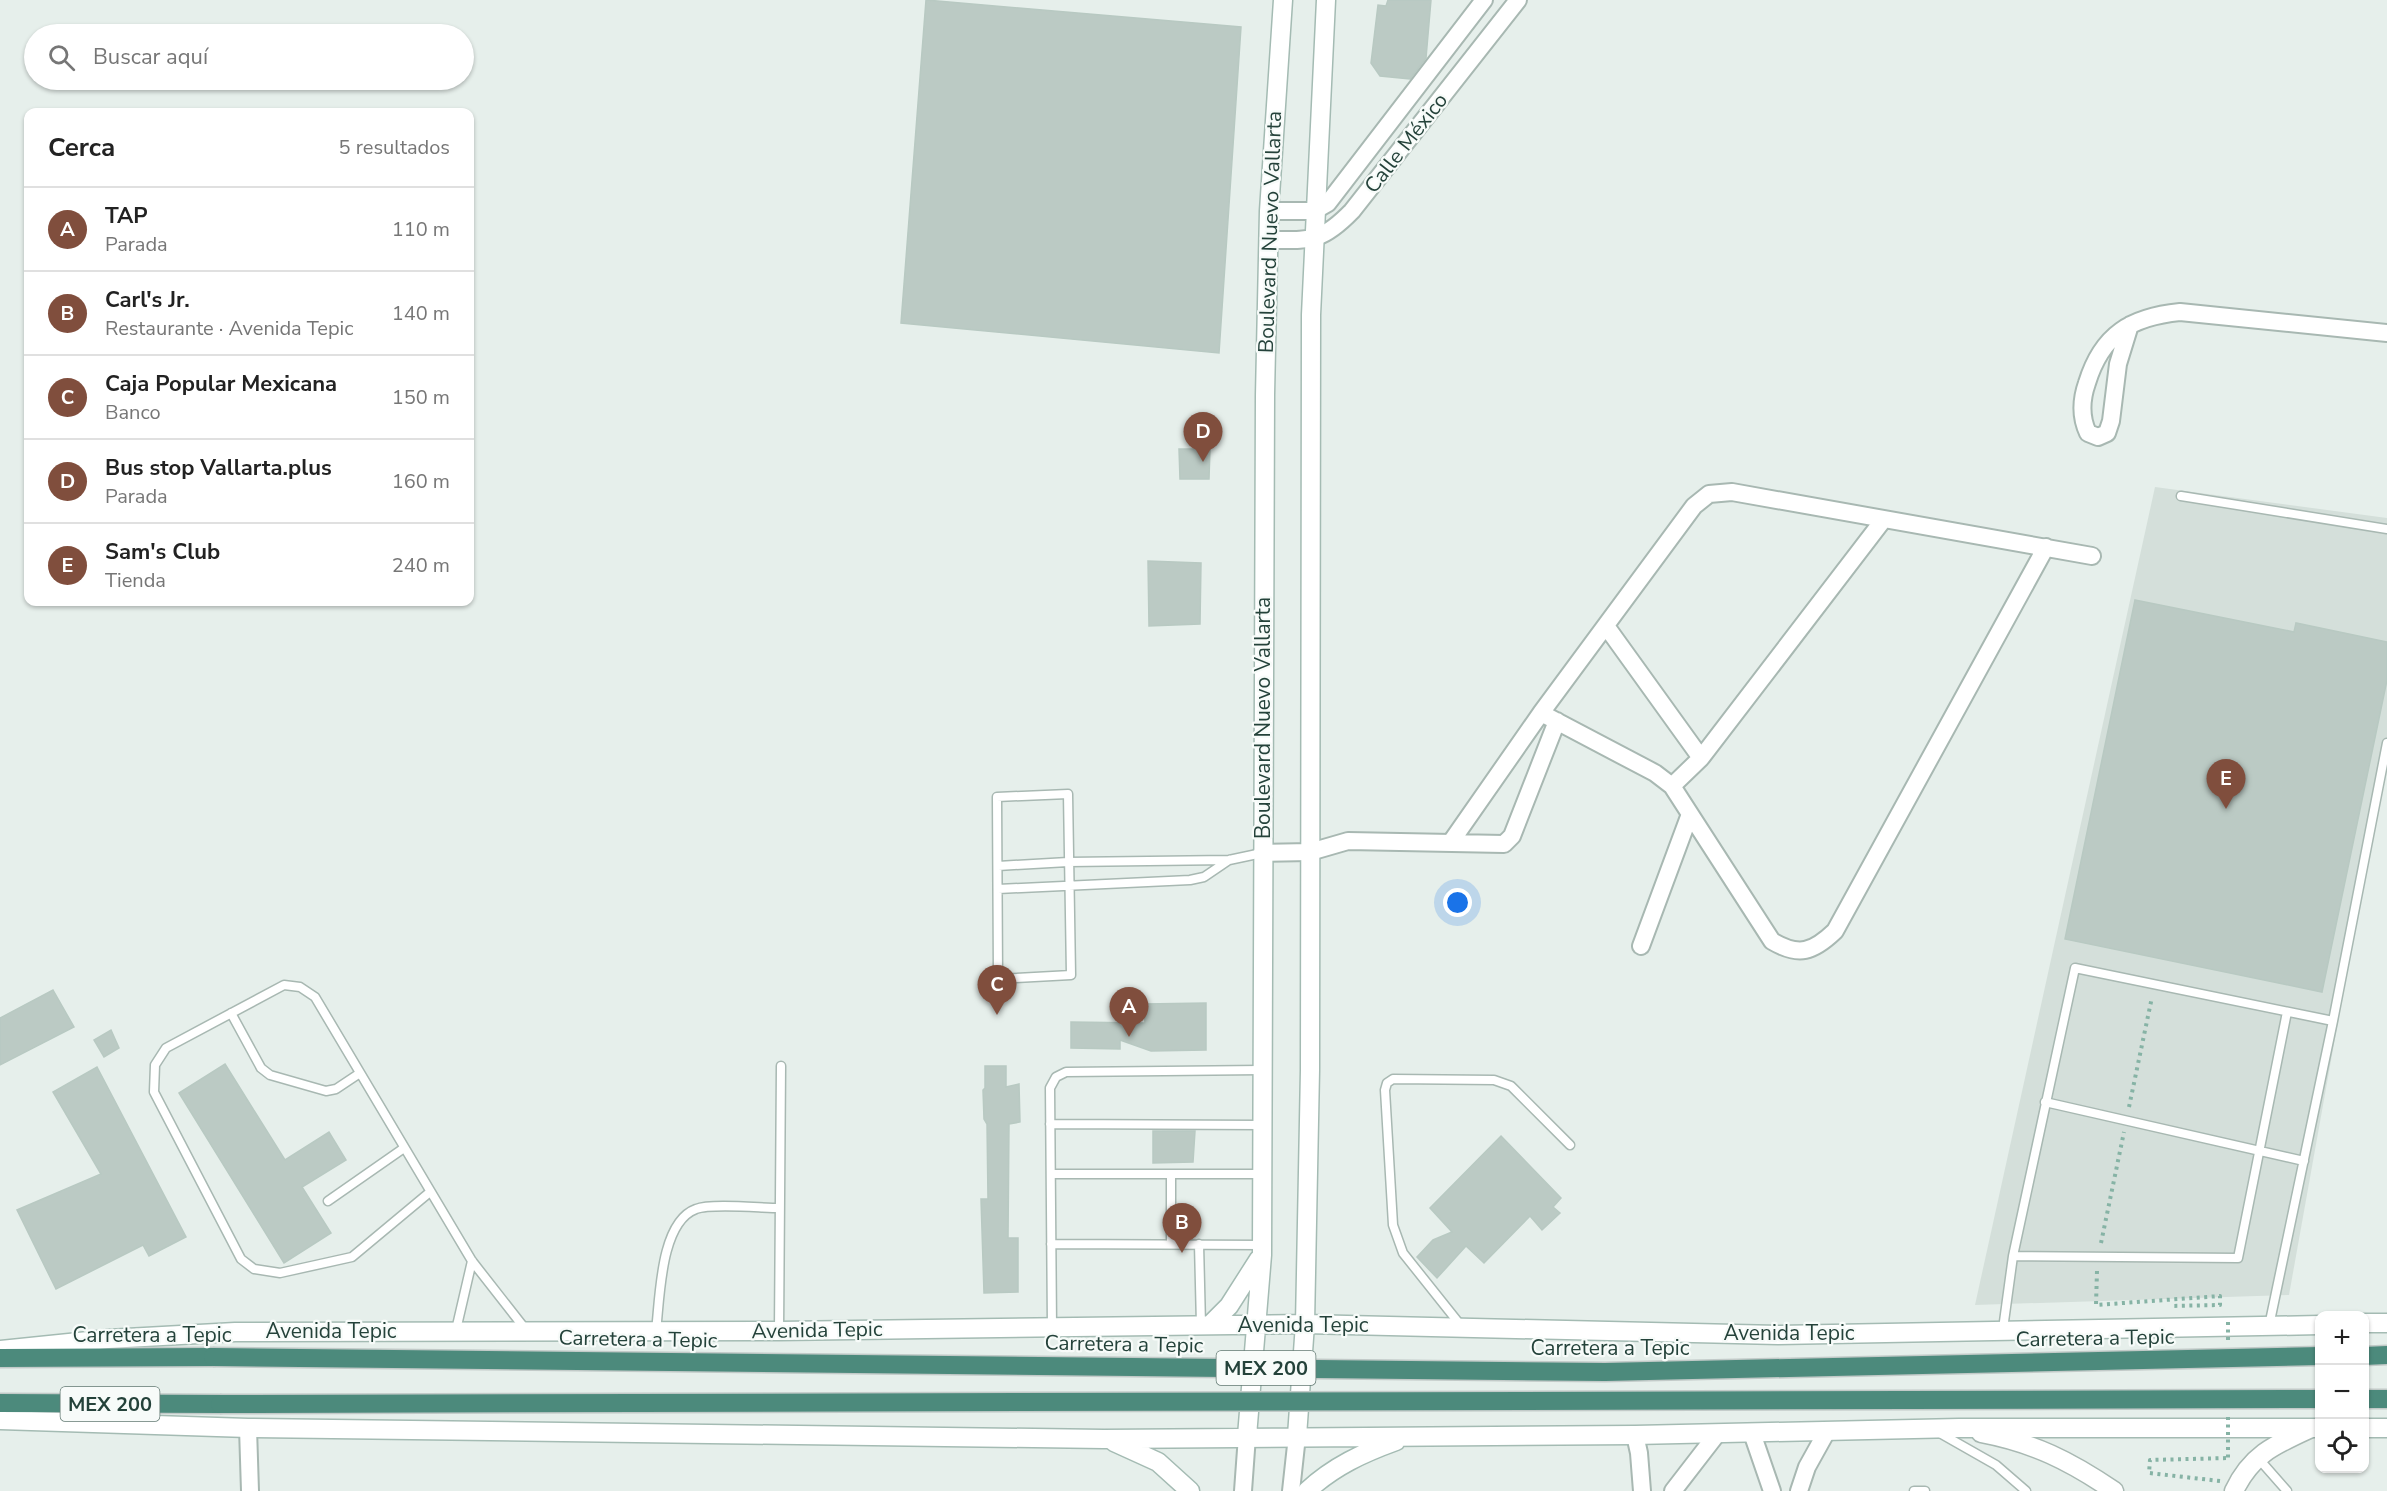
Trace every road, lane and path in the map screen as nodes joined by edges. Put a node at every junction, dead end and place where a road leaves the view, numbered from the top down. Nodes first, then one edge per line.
1 (1283, 0) edge
2 (1326, 0) edge
3 (1484, 0) edge
4 (1518, 0) edge
5 (1269, 211) junction
6 (1314, 211) junction
7 (1268, 240) junction
8 (1313, 240) junction
9 (2130, 325) junction
10 (2387, 333) edge
11 (2181, 496) dead end
12 (1884, 519) junction
13 (2387, 529) edge
14 (2046, 548) junction
15 (2092, 556) dead end
16 (1606, 626) junction
17 (1541, 713) junction
18 (1557, 721) junction
19 (2387, 743) edge
20 (1701, 758) junction
21 (1672, 786) junction
22 (1690, 814) junction
23 (1451, 842) junction
24 (1310, 852) junction
25 (1262, 853) junction
26 (1229, 860) junction
27 (1068, 862) junction
28 (998, 866) junction
29 (1069, 886) junction
30 (998, 890) junction
31 (1641, 946) dead end
32 (2155, 985) junction
33 (2287, 1012) junction
34 (231, 1013) junction
35 (2333, 1021) junction
36 (781, 1066) dead end
37 (1263, 1070) junction
38 (360, 1073) junction
39 (2045, 1102) junction
40 (2127, 1121) junction
41 (1050, 1124) junction
42 (1263, 1125) junction
43 (1570, 1145) dead end
44 (404, 1148) junction
45 (2260, 1152) junction
46 (2304, 1161) junction
47 (1051, 1174) junction
48 (1171, 1174) junction
49 (1262, 1174) junction
50 (430, 1192) junction
51 (328, 1201) dead end
52 (779, 1208) junction
53 (1051, 1244) junction
54 (1171, 1244) junction
55 (1199, 1244) junction
56 (1262, 1250) junction
57 (2013, 1256) junction
58 (2098, 1258) junction
59 (472, 1261) junction
60 (2149, 1307) dead end
61 (2369, 1323) edge
62 (2387, 1323) edge
63 (1256, 1324) junction
64 (1305, 1324) junction
65 (1206, 1325) junction
66 (2315, 1325) edge
67 (2269, 1326) junction
68 (1052, 1327) junction
69 (1462, 1328) junction
70 (2003, 1329) junction
71 (456, 1330) junction
72 (656, 1331) junction
73 (779, 1331) junction
74 (527, 1332) junction
75 (0, 1350) edge
76 (2387, 1355) edge
77 (2315, 1356) edge
78 (2369, 1356) edge
79 (0, 1358) edge
80 (2315, 1399) edge
81 (2369, 1399) edge
82 (2387, 1399) edge
83 (0, 1403) edge
84 (0, 1420) edge
85 (248, 1428) junction
86 (1959, 1428) junction
87 (2369, 1428) edge
88 (2387, 1428) edge
89 (1932, 1429) junction
90 (2314, 1429) edge
91 (1827, 1431) junction
92 (1752, 1433) junction
93 (1717, 1434) junction
94 (1635, 1435) junction
95 (1247, 1436) junction
96 (1297, 1436) junction
97 (1410, 1437) junction
98 (1104, 1439) junction
99 (2228, 1458) dead end
100 (2258, 1458) junction
101 (2236, 1487) edge
102 (2282, 1489) edge
103 (250, 1491) edge
104 (1190, 1491) edge
105 (1243, 1491) edge
106 (1291, 1491) edge
107 (1307, 1491) edge
108 (1642, 1491) edge
109 (1673, 1491) edge
110 (1772, 1491) edge
111 (1799, 1491) edge
112 (1914, 1491) edge
113 (1925, 1491) edge
114 (2026, 1491) edge
115 (2114, 1491) edge

1 - 5 main road, Boulevard Nuevo Vallarta
2 - 6 main road, Boulevard Nuevo Vallarta
3 - 6 street, Calle México
4 - 8 street, Calle México
5 - 6 street
5 - 7 main road, Boulevard Nuevo Vallarta
6 - 8 main road, Boulevard Nuevo Vallarta
7 - 8 street
7 - 25 main road, Boulevard Nuevo Vallarta
8 - 24 main road, Boulevard Nuevo Vallarta
9 - 9 street
9 - 10 street
11 - 13 lane
12 - 14 street
12 - 16 street
12 - 20 street
14 - 15 street
14 - 22 street
16 - 17 street
16 - 20 street
17 - 18 street
17 - 23 street
18 - 21 street
18 - 23 street
19 - 35 lane
20 - 21 street
21 - 22 street
22 - 31 street
23 - 24 street
24 - 25 street
24 - 64 main road, Boulevard Nuevo Vallarta
25 - 26 lane
25 - 37 main road, Boulevard Nuevo Vallarta
26 - 27 lane
26 - 29 lane
27 - 28 lane
27 - 28 lane
27 - 29 lane
28 - 30 lane
29 - 30 lane
29 - 30 lane
32 - 33 lane
32 - 39 lane
32 - 40 path
33 - 35 lane
33 - 45 lane
34 - 38 lane
34 - 38 lane
34 - 50 lane
35 - 46 lane
36 - 52 lane
37 - 41 lane
37 - 42 main road, Boulevard Nuevo Vallarta
38 - 44 lane
39 - 40 lane
39 - 57 lane
40 - 45 lane
40 - 58 path
41 - 42 lane
41 - 47 lane
42 - 49 main road, Boulevard Nuevo Vallarta
43 - 69 lane
44 - 50 lane
44 - 51 lane
45 - 46 lane
45 - 58 lane
46 - 67 lane
47 - 48 lane
47 - 53 lane
48 - 49 lane
48 - 54 lane
49 - 56 main road, Boulevard Nuevo Vallarta
50 - 59 lane
52 - 72 lane
52 - 73 lane
53 - 54 lane
53 - 68 lane
54 - 55 lane
55 - 56 lane
55 - 65 lane
56 - 63 main road, Boulevard Nuevo Vallarta
56 - 65 main road
57 - 58 lane
57 - 70 lane
58 - 60 path
59 - 71 lane
59 - 74 lane
61 - 62 main road
63 - 64 main road, Avenida Tepic
63 - 65 main road, Avenida Tepic
63 - 95 main road, Boulevard Nuevo Vallarta
64 - 69 main road, Avenida Tepic
64 - 96 main road, Boulevard Nuevo Vallarta
65 - 68 main road, Avenida Tepic
66 - 67 main road, Avenida Tepic
67 - 70 main road, Avenida Tepic
68 - 73 main road, Avenida Tepic
69 - 70 main road, Avenida Tepic
71 - 74 main road, Avenida Tepic
71 - 75 main road, Avenida Tepic
72 - 73 main road, Avenida Tepic
72 - 74 main road, Avenida Tepic
76 - 78 highway
77 - 79 highway, Carretera a Tepic / MEX 200, bridge
80 - 83 highway, MEX 200, bridge
81 - 82 highway
84 - 85 main road
85 - 98 main road
85 - 103 street
86 - 89 main road
86 - 90 main road
86 - 115 main road
87 - 88 main road
89 - 91 main road
89 - 114 lane
90 - 100 main road
91 - 92 main road
91 - 111 street
92 - 93 main road
92 - 110 street
93 - 94 main road
93 - 109 street
94 - 97 main road
94 - 108 street
95 - 96 main road
95 - 98 main road
95 - 105 street
96 - 97 main road
96 - 106 street
97 - 107 main road
98 - 104 main road
99 - 101 path
100 - 101 main road
100 - 102 lane
112 - 113 lane

